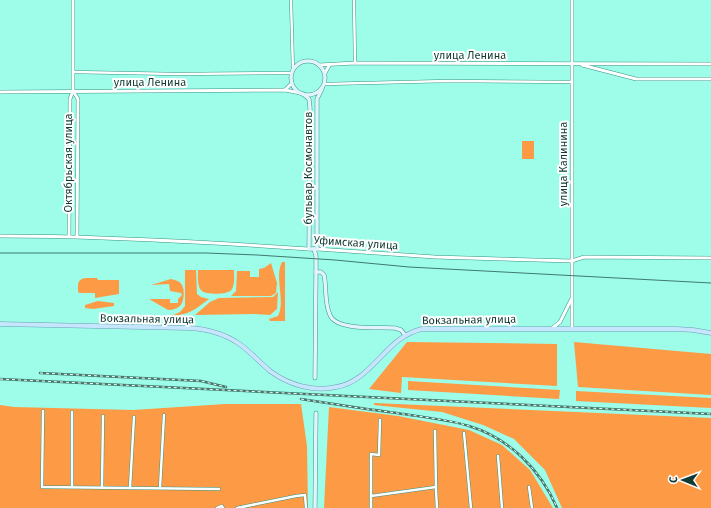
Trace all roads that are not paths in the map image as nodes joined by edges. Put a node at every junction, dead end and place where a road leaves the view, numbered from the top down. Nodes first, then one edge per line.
1 (74, 0) edge
2 (291, 0) edge
3 (354, 0) edge
4 (572, 0) edge
5 (355, 63) junction
6 (330, 64) junction
7 (572, 64) junction
8 (711, 64) edge
9 (319, 65) junction
10 (73, 72) junction
11 (293, 72) junction
12 (325, 73) junction
13 (711, 79) edge
14 (572, 82) junction
15 (292, 83) junction
16 (324, 84) junction
17 (322, 89) junction
18 (285, 90) junction
19 (73, 91) junction
20 (0, 92) edge
21 (302, 94) junction
22 (69, 158) junction
23 (77, 158) junction
24 (0, 236) edge
25 (69, 236) junction
26 (77, 236) junction
27 (309, 249) junction
28 (315, 249) junction
29 (711, 258) edge
30 (572, 261) junction
31 (316, 272) junction
32 (572, 298) junction
33 (0, 324) edge
34 (551, 329) junction
35 (572, 329) junction
36 (711, 333) edge
37 (405, 335) junction
38 (315, 378) dead end
39 (43, 411) dead end
40 (72, 412) dead end
41 (316, 413) dead end
42 (164, 415) dead end
43 (103, 416) dead end
44 (134, 417) dead end
45 (380, 420) dead end
46 (435, 431) dead end
47 (464, 433) dead end
48 (498, 456) dead end
49 (72, 487) junction
50 (436, 487) junction
51 (529, 487) dead end
52 (102, 488) junction
53 (130, 488) junction
54 (160, 488) junction
55 (219, 489) dead end
56 (371, 496) junction
57 (216, 508) edge
58 (223, 508) edge
59 (237, 508) edge
60 (306, 508) edge
61 (315, 508) edge
62 (371, 508) edge
63 (438, 508) edge
64 (471, 508) edge
65 (502, 508) edge
66 (532, 508) edge

1 - 10 street, Октябрьская улица
2 - 11 street
3 - 5 street
4 - 7 street, улица Калинина
5 - 6 street, улица Ленина
5 - 7 street, улица Ленина
6 - 9 street, улица Ленина
6 - 12 street
7 - 8 street, улица Ленина
7 - 13 street, улица Ленина
7 - 14 street, улица Калинина
9 - 11 main road, улица Ленина
9 - 12 main road
10 - 11 street, улица Ленина
10 - 19 street, Октябрьская улица
11 - 15 main road
12 - 16 main road
14 - 16 street
14 - 30 street, улица Калинина
15 - 18 street
15 - 21 main road
16 - 17 main road
17 - 21 main road, улица Ленина
17 - 28 main road, бульвар Космонавтов
18 - 19 street, улица Ленина
18 - 21 street, улица Ленина
19 - 20 street, улица Ленина
19 - 22 street, Октябрьская улица
19 - 23 street, Октябрьская улица
21 - 27 main road, бульвар Космонавтов
22 - 23 street
22 - 25 street, Октябрьская улица
23 - 26 street, Октябрьская улица
24 - 25 street, Уфимская улица
25 - 26 street, Уфимская улица
26 - 27 street, Уфимская улица
27 - 28 main road, Уфимская улица
28 - 30 street, Уфимская улица
28 - 31 main road, бульвар Космонавтов
29 - 30 street, Уфимская улица
30 - 32 street, улица Калинина
31 - 37 main road
31 - 38 main road, бульвар Космонавтов
32 - 34 street
32 - 35 street, улица Калинина
33 - 37 main road, Вокзальная улица
34 - 35 main road, Вокзальная улица
34 - 37 main road, Вокзальная улица
35 - 36 main road, Вокзальная улица
39 - 49 street
40 - 49 street
41 - 61 main road
42 - 54 street
43 - 52 street
44 - 53 street
45 - 56 street
46 - 50 street
47 - 64 street
48 - 65 street
49 - 52 street
50 - 56 street
50 - 63 street
51 - 66 street
52 - 53 street
53 - 54 street
54 - 55 street
56 - 62 street
57 - 58 street
59 - 60 street

